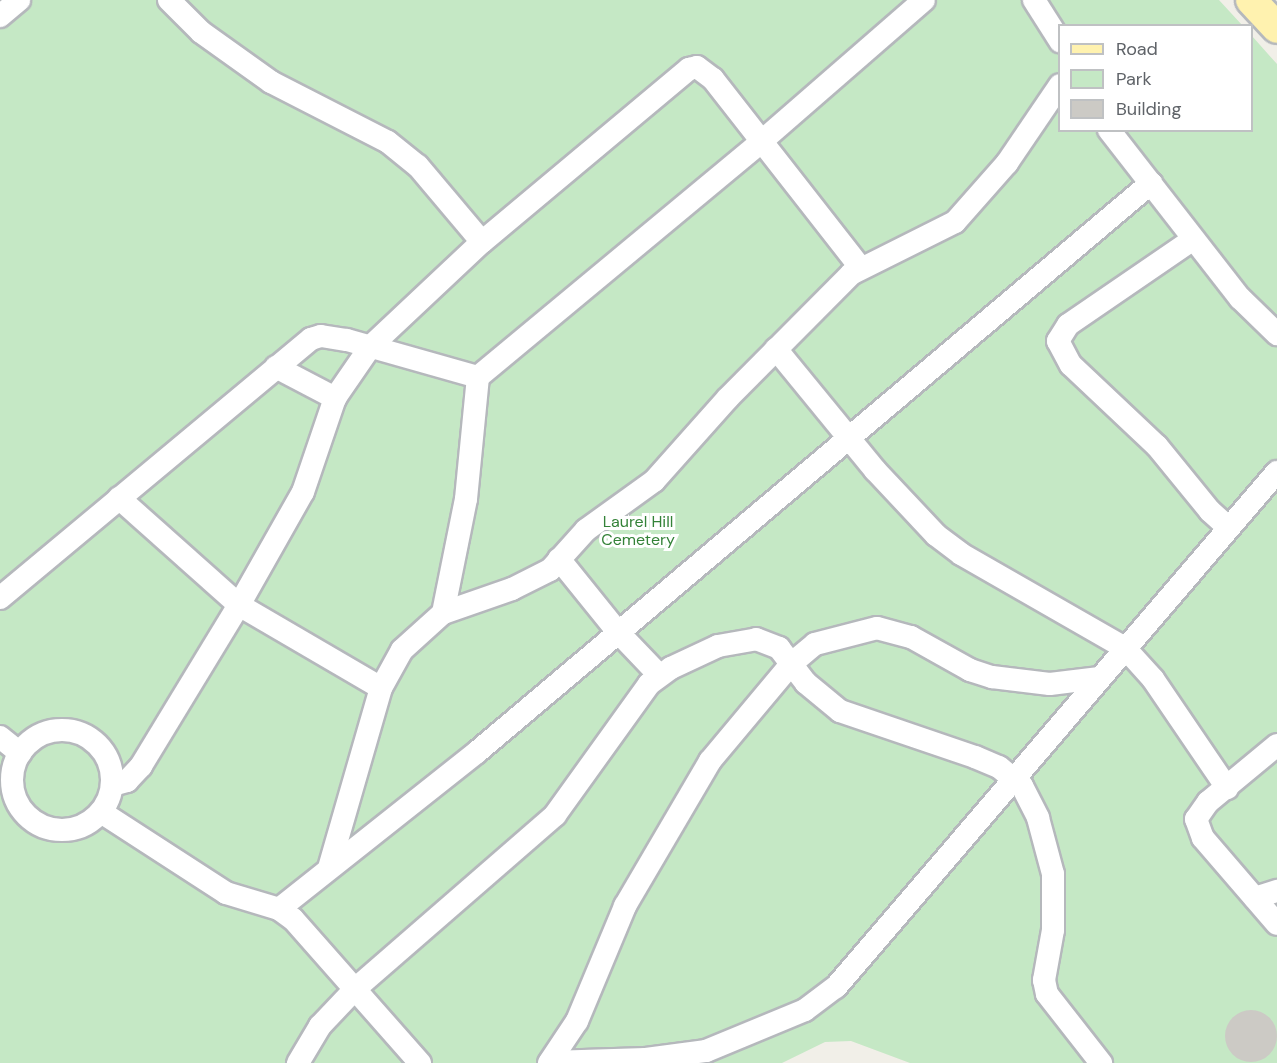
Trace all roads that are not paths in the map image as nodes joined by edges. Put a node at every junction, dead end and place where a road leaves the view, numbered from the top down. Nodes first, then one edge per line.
1 (19, 0) edge
2 (169, 0) edge
3 (924, 0) edge
4 (1035, 0) edge
5 (1251, 0) edge
6 (0, 16) edge
7 (1277, 28) edge
8 (1058, 39) edge
9 (1058, 86) edge
10 (1111, 132) edge
11 (763, 140) junction
12 (1151, 183) junction
13 (1192, 240) junction
14 (482, 242) junction
15 (860, 267) junction
16 (1277, 333) edge
17 (370, 347) junction
18 (776, 349) junction
19 (276, 367) junction
20 (478, 378) junction
21 (335, 398) junction
22 (850, 437) junction
23 (1277, 472) edge
24 (119, 498) junction
25 (1229, 528) junction
26 (560, 559) junction
27 (0, 598) edge
28 (239, 605) junction
29 (442, 613) junction
30 (617, 631) junction
31 (1125, 648) junction
32 (791, 664) junction
33 (659, 675) junction
34 (1098, 678) junction
35 (381, 688) junction
36 (0, 737) edge
37 (1277, 745) edge
38 (20, 753) junction
39 (1013, 776) junction
40 (112, 785) junction
41 (1227, 788) junction
42 (101, 812) junction
43 (329, 868) junction
44 (1277, 891) edge
45 (1255, 898) junction
46 (279, 909) junction
47 (1277, 924) edge
48 (355, 989) junction
49 (298, 1063) edge
50 (420, 1063) edge
51 (550, 1063) edge
52 (1101, 1063) edge

1 - 6 lane
2 - 14 lane
3 - 11 lane
4 - 8 lane
5 - 7 main road
9 - 15 lane
10 - 12 lane
11 - 14 lane
11 - 15 lane
11 - 20 lane
12 - 13 lane
12 - 22 lane
13 - 16 lane
13 - 25 lane
14 - 17 lane
15 - 18 lane
17 - 19 lane
17 - 20 lane
17 - 21 lane
18 - 22 lane
18 - 26 lane
19 - 21 lane
19 - 24 lane
20 - 29 lane
21 - 28 lane
22 - 30 lane
22 - 31 lane
23 - 25 lane
24 - 27 lane
24 - 28 lane
25 - 31 lane
26 - 29 lane
26 - 30 lane
28 - 35 lane
28 - 40 lane
29 - 35 lane
30 - 33 lane
30 - 43 lane
31 - 34 lane
31 - 41 lane
32 - 33 lane
32 - 34 lane
32 - 39 lane
32 - 51 lane
33 - 48 lane
34 - 39 lane
35 - 43 lane
36 - 38 lane
37 - 41 lane
38 - 40 lane
38 - 42 lane
39 - 51 lane
39 - 52 lane
40 - 42 lane
41 - 45 lane
42 - 46 lane
43 - 46 lane
44 - 45 lane
45 - 47 lane
46 - 48 lane
48 - 49 lane
48 - 50 lane

